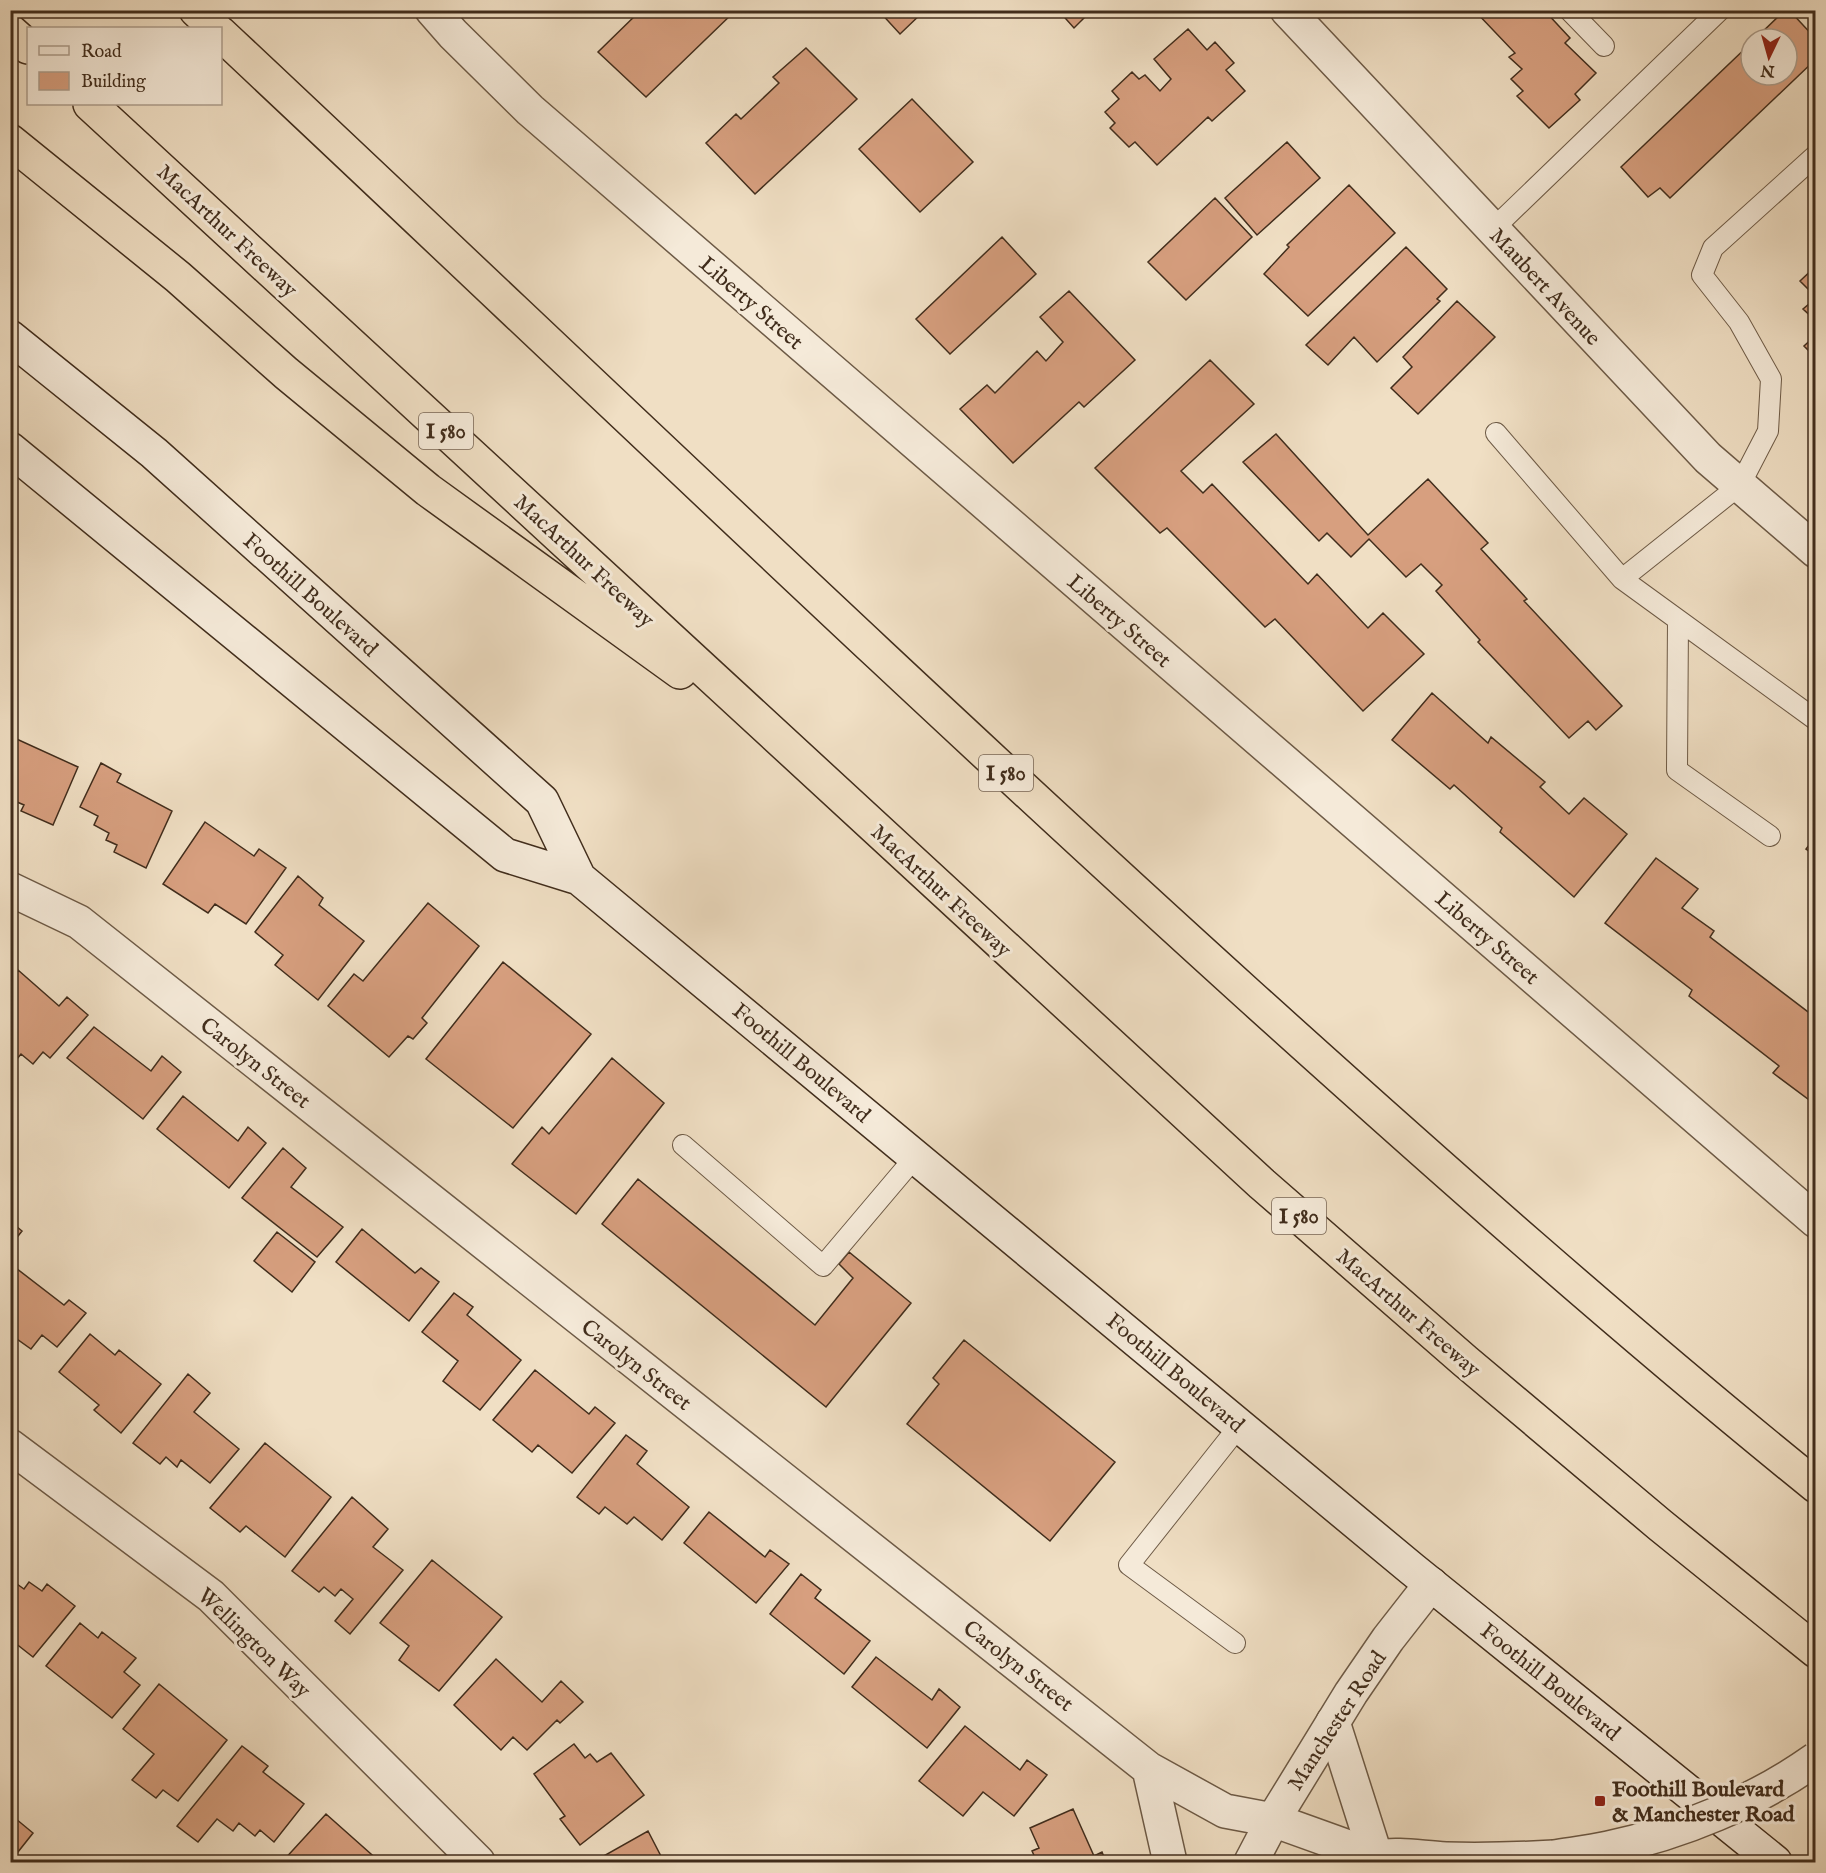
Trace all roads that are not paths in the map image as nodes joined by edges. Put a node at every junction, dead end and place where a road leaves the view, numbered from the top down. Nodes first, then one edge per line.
1 (196, 10) edge
2 (432, 10) edge
3 (1569, 10) edge
4 (1720, 10) edge
5 (1296, 14) edge
6 (215, 27) edge
7 (10, 31) edge
8 (222, 35) edge
9 (27, 46) edge
10 (1604, 46) dead end
11 (91, 105) edge
12 (10, 141) edge
13 (1815, 154) edge
14 (1493, 229) junction
15 (10, 337) edge
16 (1496, 433) dead end
17 (10, 449) edge
18 (1740, 485) junction
19 (1815, 551) edge
20 (1622, 579) junction
21 (1678, 620) junction
22 (1815, 720) edge
23 (800, 760) junction
24 (1770, 836) dead end
25 (579, 878) junction
26 (10, 889) edge
27 (683, 1145) dead end
28 (916, 1156) junction
29 (1815, 1221) edge
30 (1240, 1425) junction
31 (10, 1446) edge
32 (1815, 1486) edge
33 (1431, 1584) junction
34 (1235, 1643) dead end
35 (1815, 1651) edge
36 (1333, 1722) junction
37 (1815, 1760) edge
38 (1149, 1769) junction
39 (1273, 1820) junction
40 (1372, 1861) edge
41 (1774, 1862) edge
42 (478, 1863) edge
43 (1170, 1863) edge
44 (1251, 1863) edge

1 - 6 highway
2 - 29 street, Liberty Street
3 - 10 lane
4 - 14 lane
5 - 14 street, Maubert Avenue
7 - 9 highway
8 - 32 highway, I 580
11 - 23 highway, MacArthur Freeway / I 580
12 - 23 highway
13 - 18 lane
14 - 18 street, Maubert Avenue
15 - 25 street, Foothill Boulevard
16 - 20 lane
17 - 25 street, Foothill Boulevard
18 - 19 street, Maubert Avenue
18 - 20 lane
20 - 21 lane
21 - 22 lane
21 - 24 lane
23 - 35 highway, MacArthur Freeway / I 580
25 - 28 street, Foothill Boulevard
26 - 38 street, Carolyn Street
27 - 28 lane
28 - 30 street, Foothill Boulevard
30 - 33 street, Foothill Boulevard
30 - 34 lane
31 - 42 street, Wellington Way
33 - 36 street, Manchester Road
33 - 41 street, Foothill Boulevard
36 - 39 street, Manchester Road
36 - 40 street
37 - 40 street, bridge
38 - 39 street, Carolyn Street
38 - 43 street
39 - 40 street, Carolyn Street
39 - 44 street, Manchester Road

